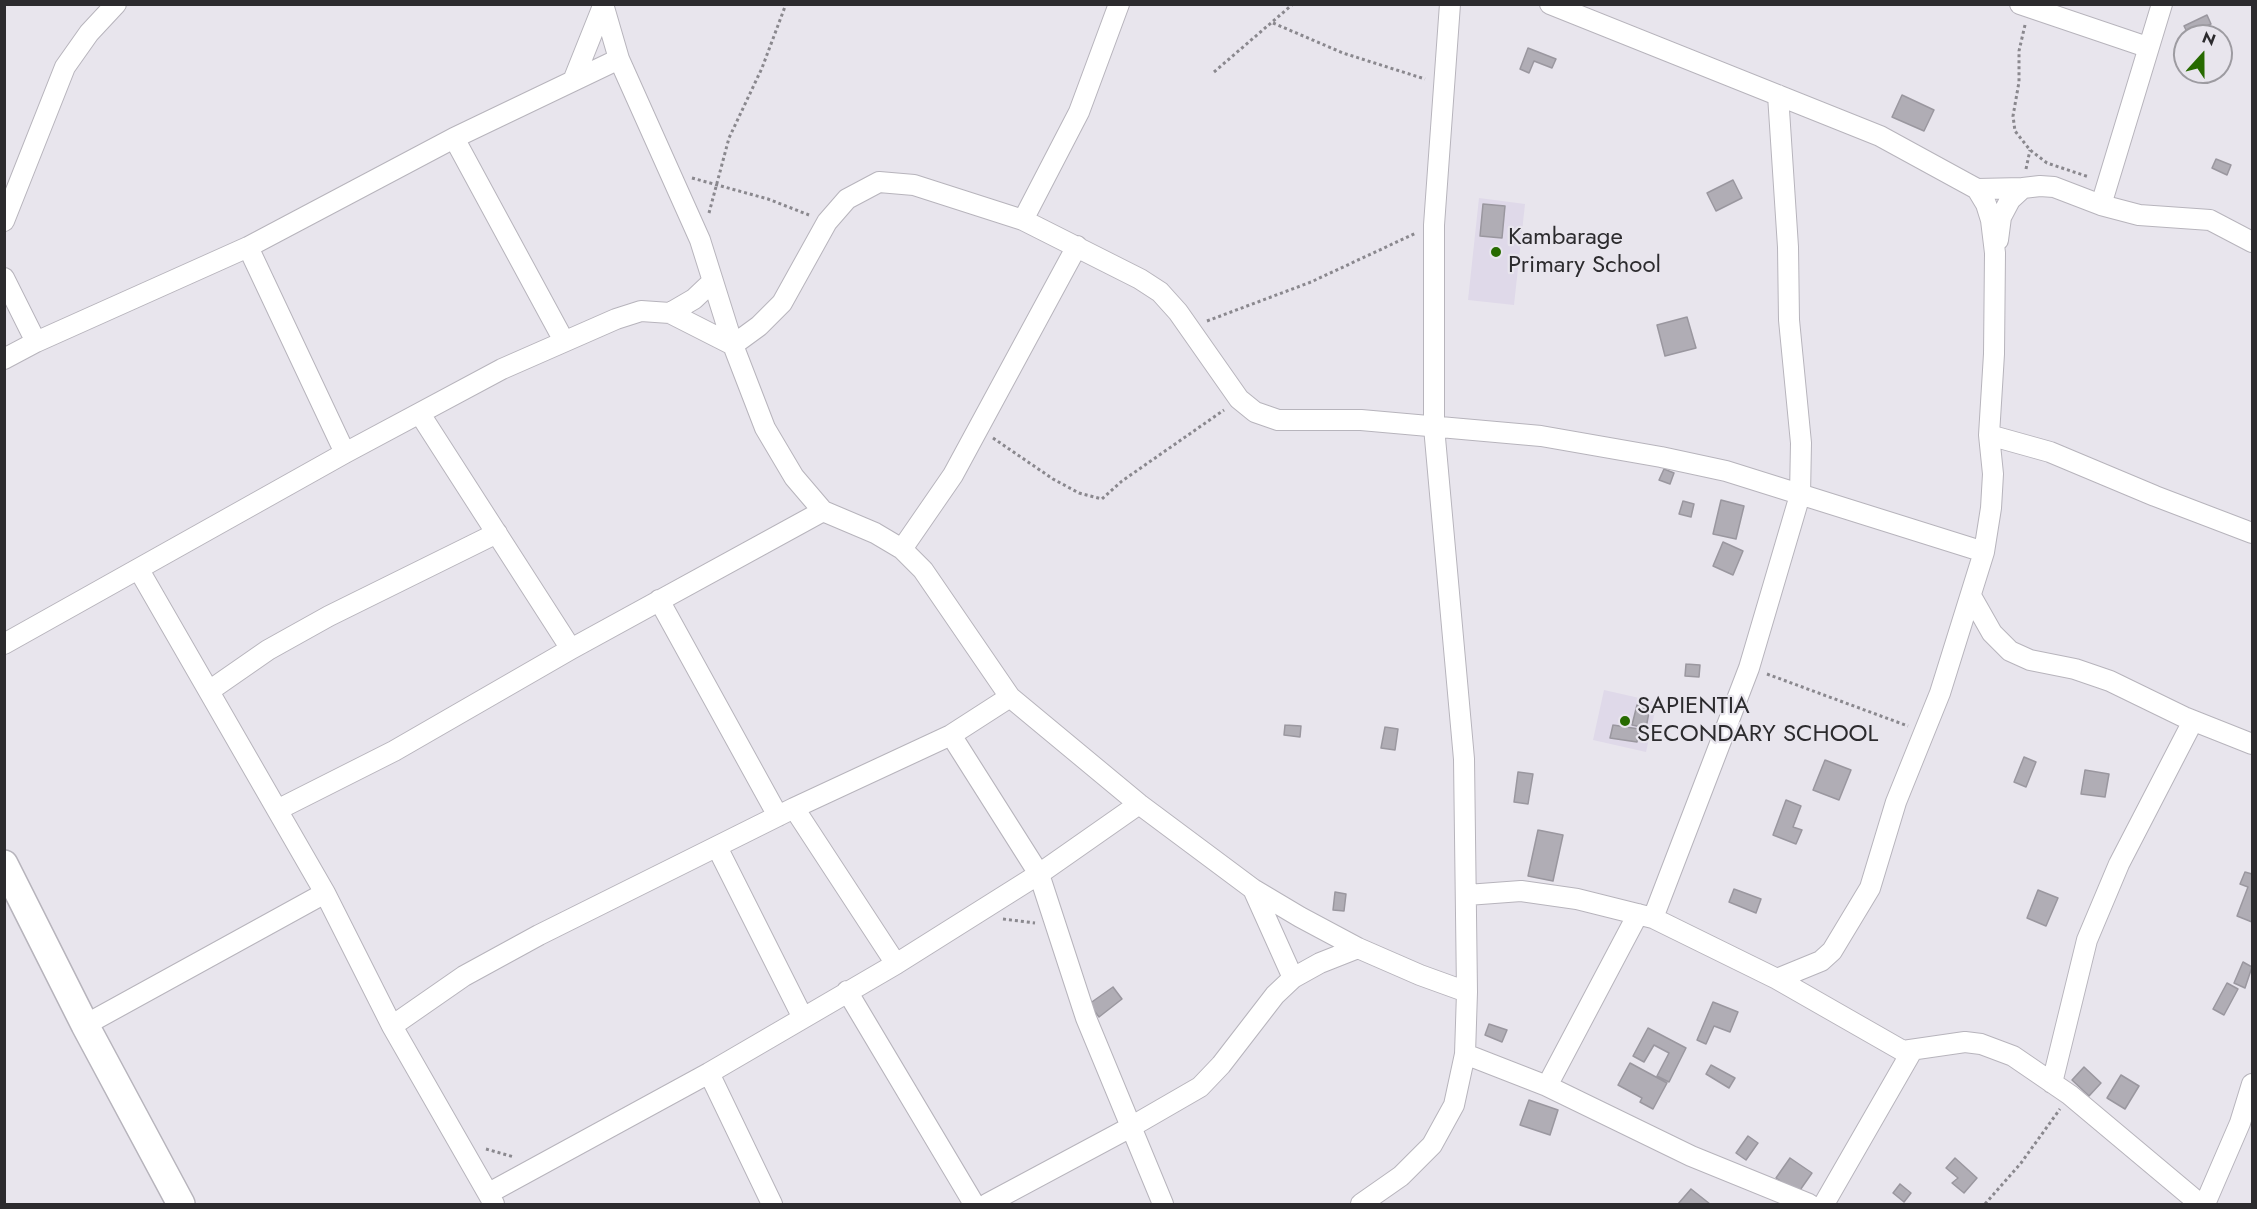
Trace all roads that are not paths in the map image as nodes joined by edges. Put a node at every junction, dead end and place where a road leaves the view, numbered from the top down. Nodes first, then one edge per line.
1 (116, 4) edge
2 (1119, 4) edge
3 (1450, 4) edge
4 (1550, 4) edge
5 (2162, 4) edge
6 (603, 5) edge
7 (2025, 7) edge
8 (1582, 10) edge
9 (2147, 47) junction
10 (619, 59) junction
11 (573, 81) junction
12 (1778, 95) junction
13 (454, 138) junction
14 (2023, 188) junction
15 (1977, 189) junction
16 (2102, 205) junction
17 (1023, 220) junction
18 (4, 221) edge
19 (2253, 242) edge
20 (1077, 246) junction
21 (248, 247) junction
22 (1995, 253) junction
23 (4, 278) edge
24 (713, 281) junction
25 (670, 313) junction
26 (564, 341) junction
27 (36, 342) junction
28 (733, 345) junction
29 (4, 359) edge
30 (420, 414) junction
31 (1434, 427) junction
32 (1989, 435) junction
33 (345, 453) junction
34 (1800, 495) junction
35 (823, 511) junction
36 (497, 533) junction
37 (2253, 533) edge
38 (902, 549) junction
39 (1984, 552) junction
40 (139, 570) junction
41 (1971, 596) junction
42 (659, 600) junction
43 (4, 644) edge
44 (571, 649) junction
45 (209, 691) junction
46 (1010, 697) junction
47 (2193, 721) junction
48 (951, 735) junction
49 (2253, 744) edge
50 (1139, 804) junction
51 (279, 809) junction
52 (786, 812) junction
53 (717, 847) junction
54 (4, 864) edge
55 (1039, 874) junction
56 (1253, 889) junction
57 (325, 893) junction
58 (1467, 895) junction
59 (1646, 916) junction
60 (1358, 948) junction
61 (896, 964) junction
62 (1293, 978) junction
63 (1777, 979) junction
64 (848, 992) junction
65 (1467, 992) junction
66 (803, 1018) junction
67 (85, 1025) junction
68 (392, 1026) junction
69 (1912, 1051) junction
70 (1465, 1054) junction
71 (709, 1073) junction
72 (2052, 1083) junction
73 (2253, 1084) edge
74 (1547, 1086) junction
75 (1129, 1128) junction
76 (491, 1198) edge
77 (1831, 1202) edge
78 (181, 1204) edge
79 (772, 1204) edge
80 (974, 1204) edge
81 (987, 1204) edge
82 (1163, 1204) edge
83 (1360, 1204) edge
84 (1809, 1204) edge
85 (2203, 1204) edge

1 - 18 street
2 - 17 street
3 - 31 street
4 - 8 street
5 - 9 street
6 - 10 street
6 - 11 street
7 - 9 street
8 - 12 street
9 - 16 street
10 - 11 street
10 - 24 street
11 - 13 street
12 - 15 street
12 - 34 street
13 - 21 street
13 - 26 street
14 - 15 street
14 - 16 street
14 - 22 street
15 - 22 street
16 - 19 street
17 - 20 street
17 - 28 street
20 - 31 street
20 - 38 street
21 - 27 street
21 - 33 street
22 - 32 street
23 - 27 street
24 - 25 street
24 - 28 street
25 - 26 street
25 - 28 street
26 - 30 street
27 - 29 street
28 - 35 street
30 - 33 street
30 - 36 street
31 - 34 street
31 - 58 street
32 - 37 street
32 - 39 street
33 - 40 street
34 - 39 street
34 - 59 street
35 - 38 street
35 - 42 street
36 - 44 street
36 - 45 street
38 - 46 street
39 - 41 street
40 - 43 street
40 - 45 street
41 - 47 street
41 - 63 street
42 - 44 street
42 - 52 street
44 - 51 street
45 - 51 street
46 - 48 street
46 - 50 street
47 - 49 street
47 - 72 street
48 - 52 street
48 - 55 street
50 - 55 street
50 - 56 street
51 - 57 street
52 - 53 street
52 - 61 street
53 - 66 street
53 - 68 street
54 - 67 street
55 - 61 street
55 - 75 street
56 - 60 street
56 - 62 street
57 - 67 street
57 - 68 street
58 - 59 street
58 - 65 street
59 - 63 street
59 - 74 street
60 - 62 street
60 - 65 street
61 - 64 street
62 - 75 street
63 - 69 street
64 - 66 street
64 - 80 street
65 - 70 street
66 - 71 street
67 - 78 street
68 - 76 street
69 - 72 street
69 - 77 street
70 - 74 street
70 - 83 street
71 - 76 street
71 - 79 street
72 - 85 street
73 - 85 street
74 - 84 street
75 - 81 street
75 - 82 street

